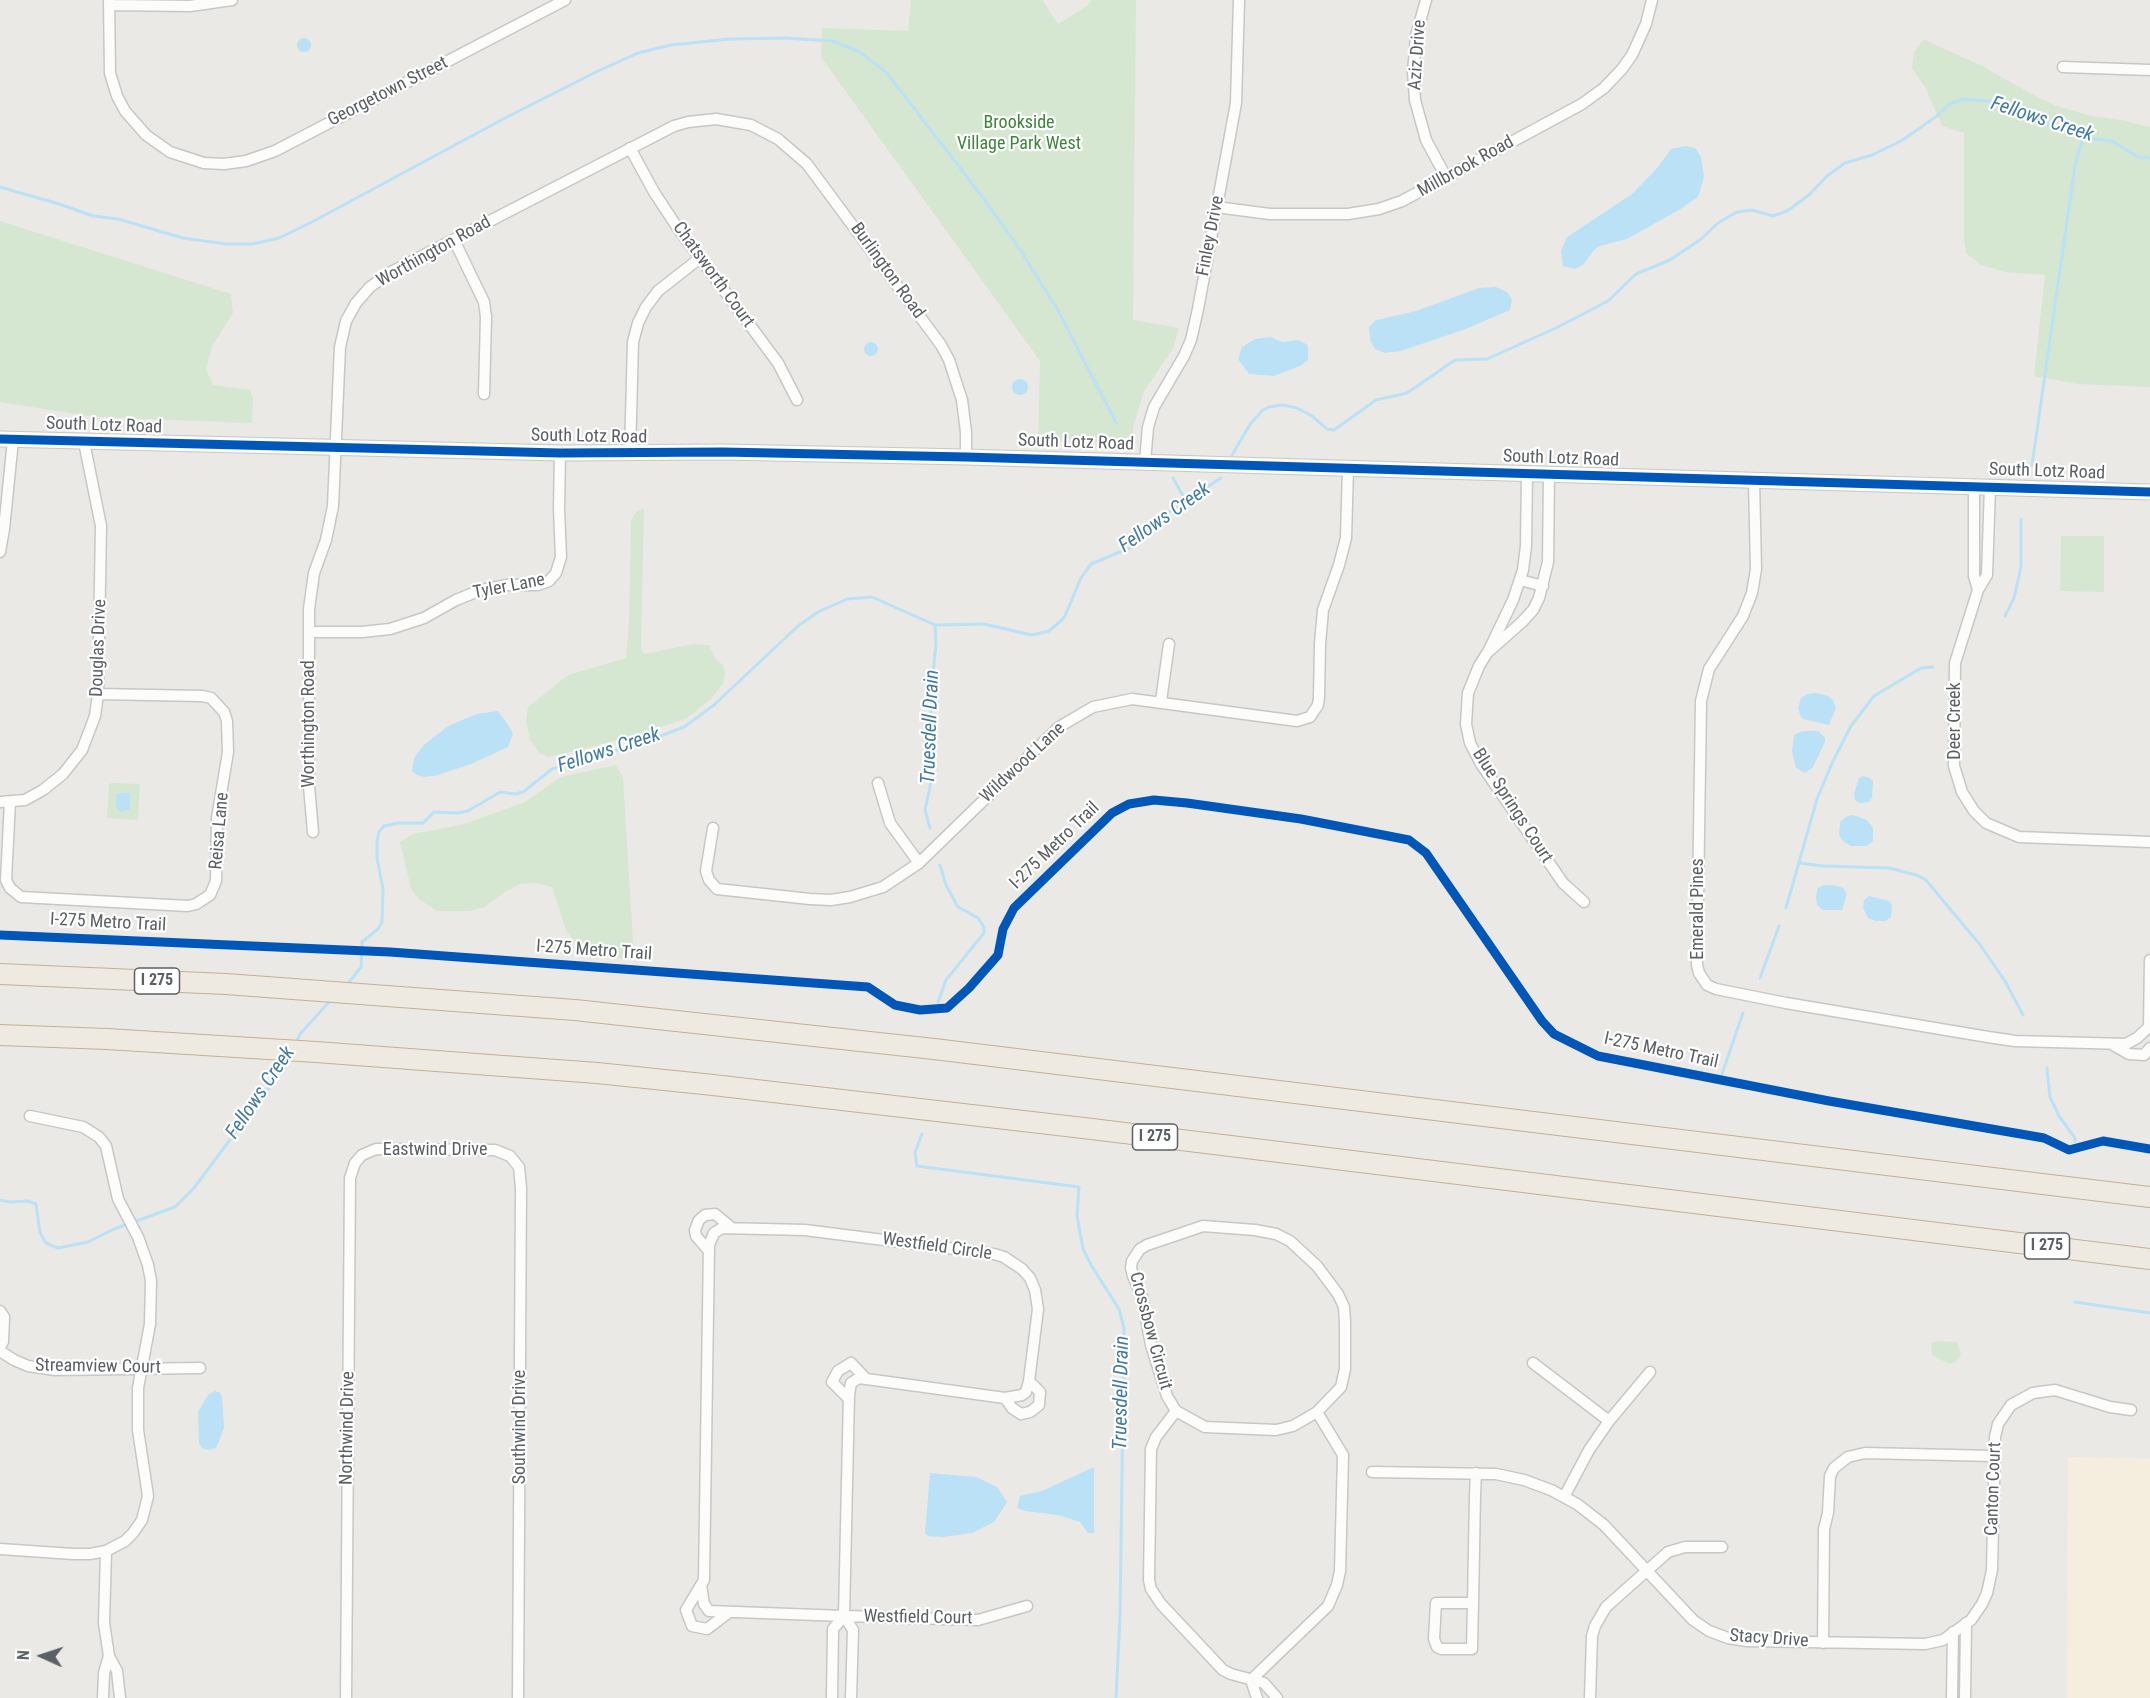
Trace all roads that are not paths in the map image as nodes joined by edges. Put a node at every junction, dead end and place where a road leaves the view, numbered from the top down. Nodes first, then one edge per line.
1 (232, 0) edge
2 (565, 0) edge
3 (1239, 0) edge
4 (1426, 0) edge
5 (1652, 0) edge
6 (109, 2) edge
7 (2063, 68) dead end
8 (2150, 70) edge
9 (745, 124) joint
10 (630, 148) junction
11 (1446, 177) junction
12 (1216, 207) junction
13 (454, 240) junction
14 (700, 258) junction
15 (484, 394) dead end
16 (797, 400) dead end
17 (7, 439) edge
18 (84, 442) junction
19 (337, 448) junction
20 (560, 453) junction
21 (630, 454) junction
22 (966, 457) junction
23 (1145, 462) junction
24 (1348, 469) junction
25 (1527, 474) junction
26 (1549, 475) junction
27 (1754, 480) junction
28 (1974, 485) junction
29 (1990, 486) junction
30 (2150, 492) edge
31 (2, 524) edge
32 (0, 552) edge
33 (1520, 580) junction
34 (1543, 586) junction
35 (1978, 590) junction
36 (309, 632) junction
37 (1169, 644) dead end
38 (1487, 653) junction
39 (98, 694) junction
40 (1161, 701) junction
41 (878, 783) dead end
42 (5, 802) edge
43 (713, 828) dead end
44 (313, 832) dead end
45 (2150, 842) edge
46 (919, 862) junction
47 (1584, 902) dead end
48 (2150, 960) edge
49 (0, 975) edge
50 (2149, 1029) edge
51 (0, 1035) edge
52 (2110, 1043) junction
53 (2150, 1048) edge
54 (30, 1116) dead end
55 (513, 1158) joint
56 (358, 1160) joint
57 (2150, 1197) edge
58 (732, 1228) junction
59 (709, 1251) junction
60 (2150, 1259) edge
61 (0, 1311) edge
62 (0, 1349) edge
63 (1533, 1363) dead end
64 (142, 1368) junction
65 (200, 1368) dead end
66 (1650, 1372) dead end
67 (866, 1379) junction
68 (1029, 1381) junction
69 (1005, 1398) junction
70 (849, 1399) junction
71 (2131, 1410) dead end
72 (1176, 1411) junction
73 (1317, 1412) junction
74 (1609, 1421) junction
75 (1994, 1456) junction
76 (1372, 1472) dead end
77 (1476, 1473) junction
78 (1564, 1497) junction
79 (1722, 1547) dead end
80 (0, 1550) edge
81 (105, 1551) junction
82 (1646, 1571) junction
83 (701, 1585) junction
84 (1473, 1603) junction
85 (1027, 1606) dead end
86 (728, 1612) junction
87 (844, 1616) junction
88 (1966, 1623) junction
89 (1953, 1632) junction
90 (1823, 1643) junction
91 (109, 1656) junction
92 (1251, 1680) junction
93 (104, 1698) edge
94 (120, 1698) edge
95 (345, 1698) edge
96 (518, 1698) edge
97 (832, 1698) edge
98 (851, 1698) edge
99 (1257, 1698) edge
100 (1277, 1698) edge
101 (1590, 1698) edge
102 (1952, 1698) edge
103 (1965, 1698) edge

1 - 6 street
2 - 6 street, Georgetown Street
3 - 12 street, Finley Drive
4 - 11 street, Aziz Drive
5 - 11 street, Millbrook Road
7 - 8 street
9 - 10 street, Worthington Road
9 - 22 street, Burlington Road
10 - 13 street, Worthington Road
10 - 14 street, Chatsworth Court
11 - 12 street, Millbrook Road
12 - 23 street, Finley Drive
13 - 15 street
13 - 19 street, Worthington Road
14 - 16 street, Chatsworth Court
14 - 21 street
17 - 18 street, South Lotz Road
17 - 31 street
18 - 19 street, South Lotz Road
18 - 39 street, Douglas Drive
19 - 20 street, South Lotz Road
19 - 36 street, Worthington Road
20 - 21 street, South Lotz Road
20 - 36 street, Tyler Lane
21 - 22 street, South Lotz Road
22 - 23 street, South Lotz Road
23 - 24 street, South Lotz Road
24 - 25 street, South Lotz Road
24 - 40 street, Wildwood Lane
25 - 26 street, South Lotz Road
25 - 33 street
26 - 27 street, South Lotz Road
26 - 34 street, Blue Springs Court
27 - 28 street, South Lotz Road
27 - 52 street, Emerald Pines
28 - 29 street, South Lotz Road
28 - 35 street, Deer Creek
29 - 30 street, South Lotz Road
29 - 35 street, Deer Creek
31 - 32 street
33 - 34 street
33 - 38 street
34 - 38 street, Blue Springs Court
35 - 45 street, Deer Creek
36 - 44 street, Worthington Road
37 - 40 street
38 - 47 street, Blue Springs Court
39 - 42 street, Douglas Drive
39 - 42 street, Reisa Lane
40 - 46 street, Wildwood Lane
41 - 46 street
43 - 46 street, Wildwood Lane
48 - 50 street
49 - 57 highway, I 275
50 - 52 street, Emerald Pines
51 - 60 highway, I 275
52 - 53 street
54 - 64 street
55 - 56 street, Eastwind Drive
55 - 96 street, Southwind Drive
56 - 95 street, Northwind Drive
58 - 59 street
58 - 59 street, Westfield Circle
58 - 68 street, Westfield Circle
59 - 83 street, Westfield Circle
61 - 62 street, Streamview Court
62 - 64 street, Streamview Court
63 - 74 street
64 - 65 street, Streamview Court
64 - 81 street
66 - 74 street
67 - 69 street, Westfield Circle
67 - 70 street
67 - 70 street, Westfield Circle
68 - 69 street
68 - 69 street, Westfield Circle
70 - 87 street
71 - 75 street, Canton Court
72 - 73 street, Crossbow Circuit
72 - 73 street, Crossbow Circuit
72 - 92 street, Crossbow Circuit
73 - 92 street
74 - 78 street
75 - 88 street, Canton Court
75 - 90 street
76 - 77 street, Stacy Drive
77 - 78 street, Stacy Drive
77 - 84 street
78 - 82 street, Stacy Drive
79 - 82 street
80 - 81 street
81 - 91 street
82 - 90 street, Stacy Drive
82 - 101 street
83 - 86 street, Westfield Circle
83 - 86 street, Westfield Circle
84 - 84 street
85 - 87 street, Westfield Court
86 - 87 street, Westfield Circle
87 - 97 street
87 - 98 street
88 - 89 street, Canton Court
88 - 103 street
89 - 90 street, Stacy Drive
89 - 102 street
91 - 93 street
91 - 94 street
92 - 99 street
92 - 100 street, Crossbow Circuit

